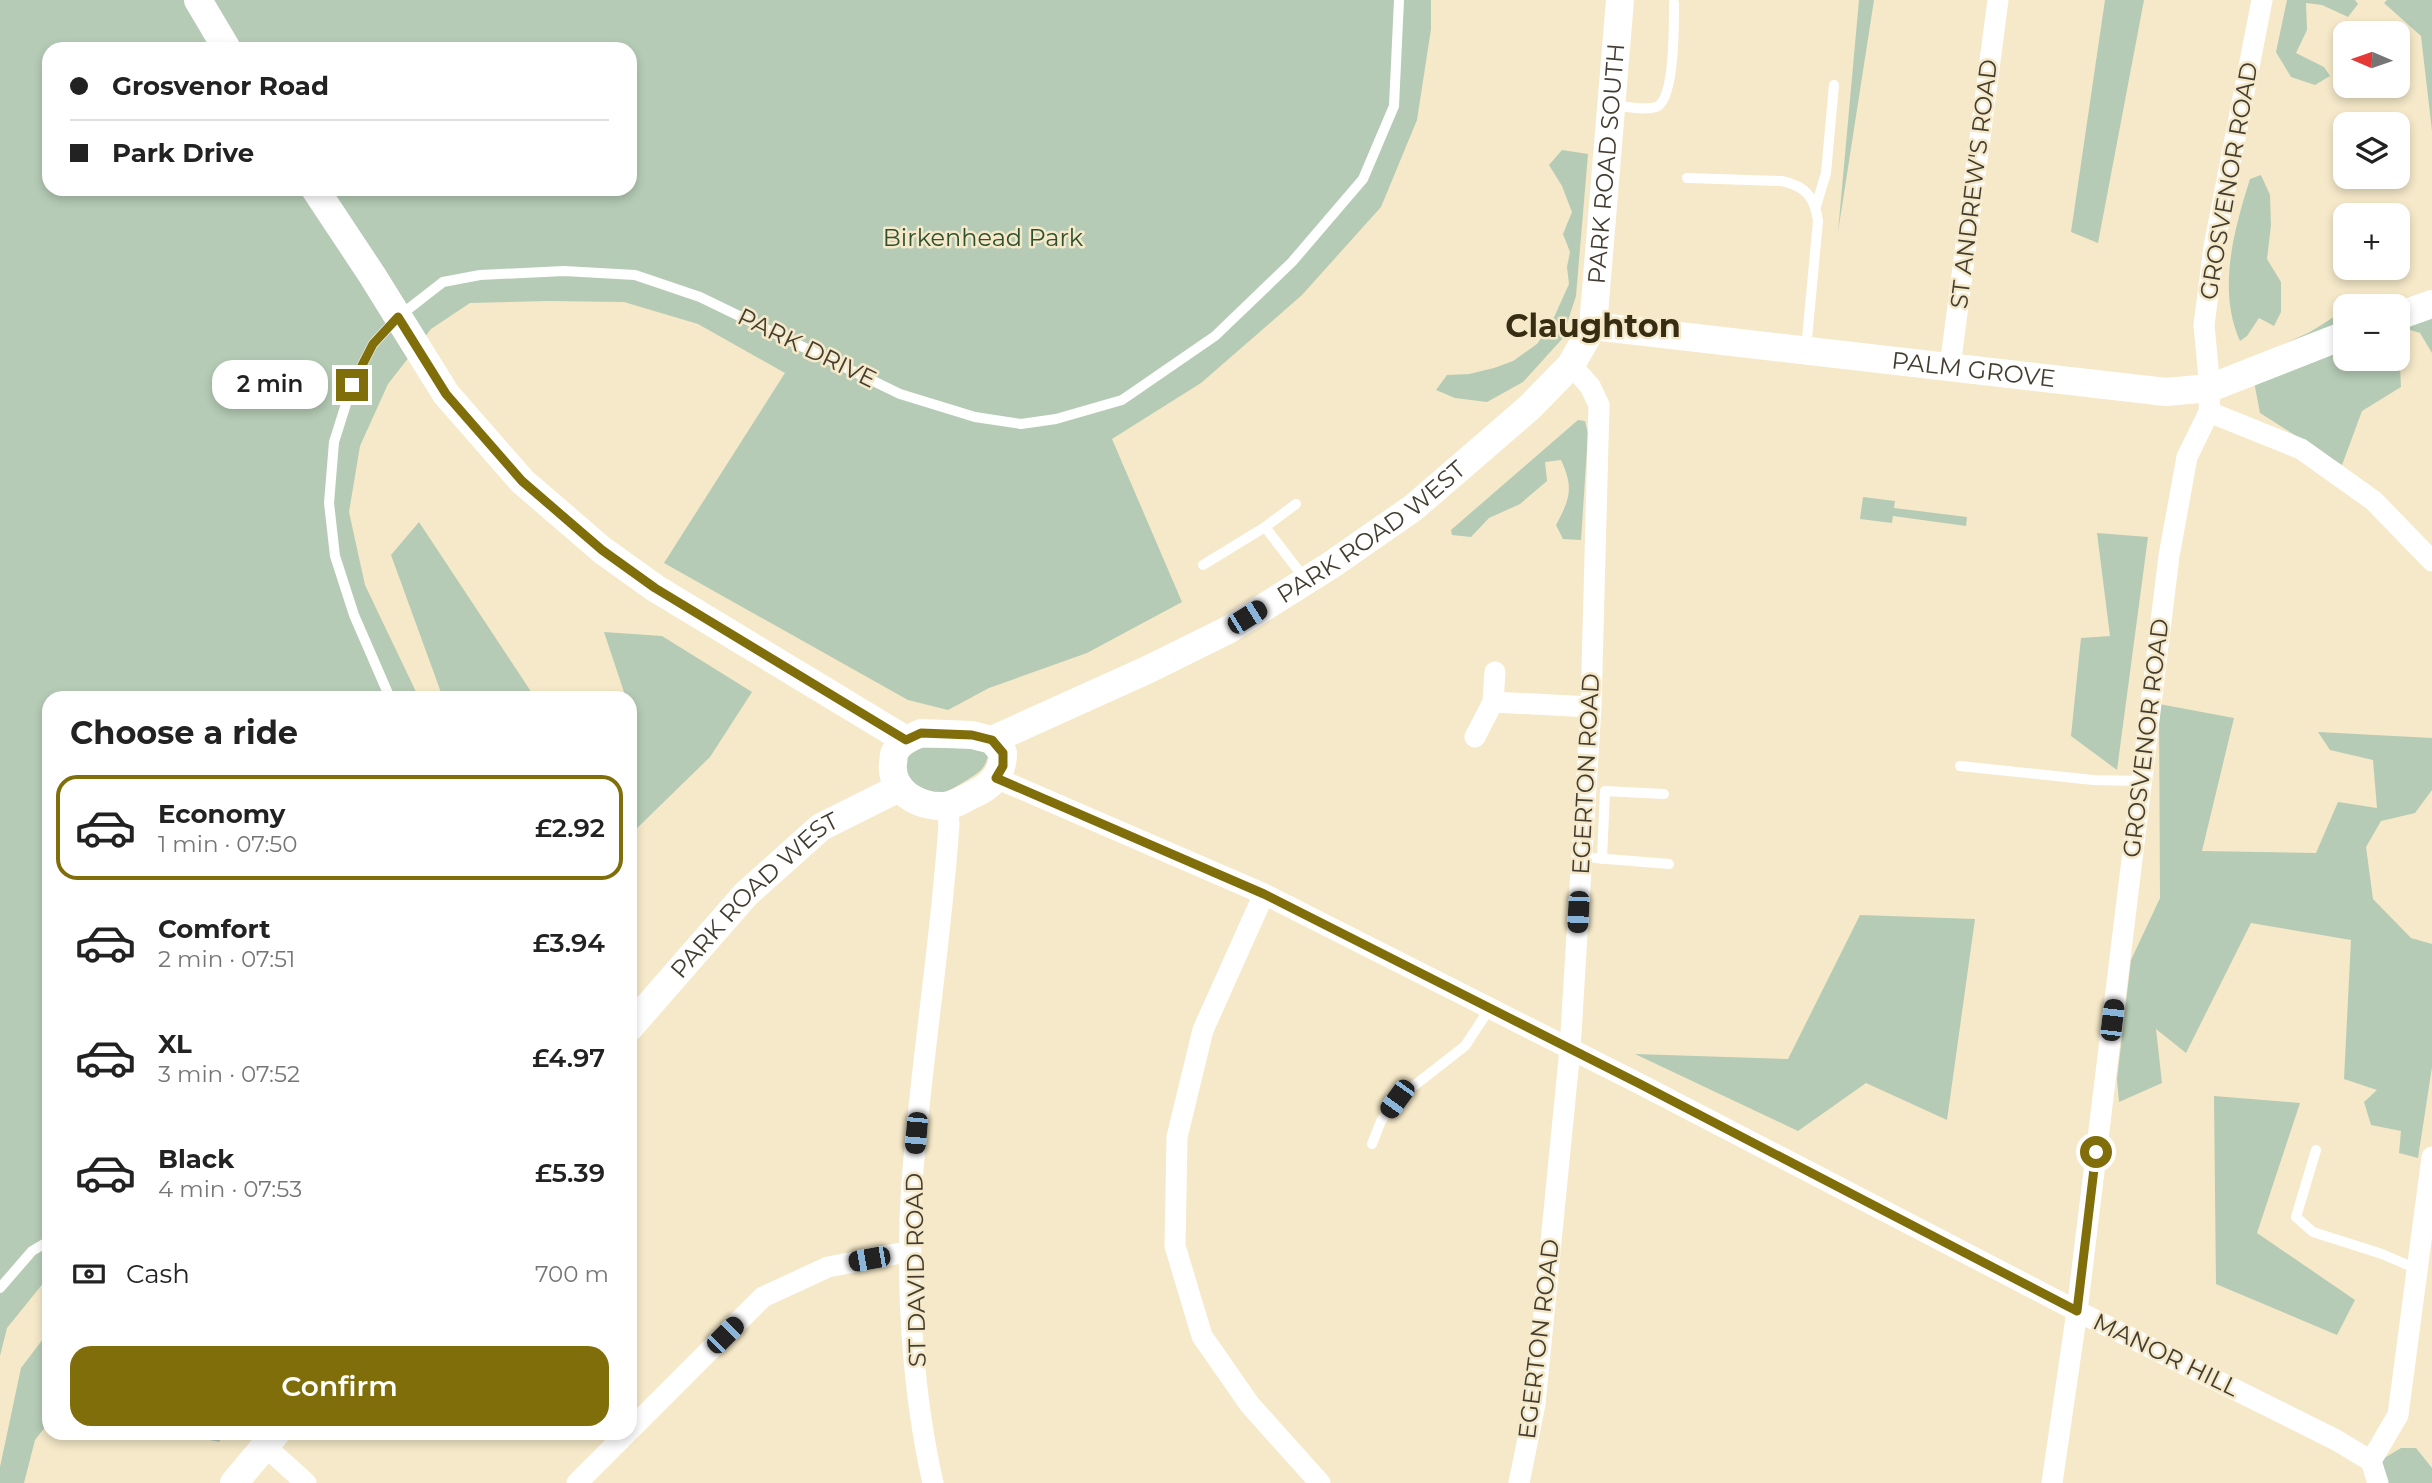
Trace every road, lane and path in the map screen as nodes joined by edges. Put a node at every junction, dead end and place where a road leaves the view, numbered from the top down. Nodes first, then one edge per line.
1 (198, 0) edge
2 (1399, 0) edge
3 (1620, 0) edge
4 (1998, 0) edge
5 (2262, 0) edge
6 (1675, 3) dead end
7 (223, 42) edge
8 (1834, 85) dead end
9 (1612, 105) junction
10 (1687, 178) dead end
11 (320, 196) edge
12 (1816, 206) junction
13 (2432, 304) edge
14 (2410, 312) edge
15 (398, 317) junction
16 (1593, 326) junction
17 (2333, 341) edge
18 (1805, 352) junction
19 (1571, 365) junction
20 (1950, 367) junction
21 (2210, 400) junction
22 (1296, 504) dead end
23 (1265, 527) junction
24 (2432, 561) edge
25 (1203, 565) dead end
26 (1307, 581) junction
27 (1495, 672) dead end
28 (387, 691) edge
29 (1493, 702) junction
30 (1591, 707) junction
31 (1475, 737) dead end
32 (906, 740) junction
33 (992, 740) junction
34 (1959, 766) dead end
35 (996, 778) junction
36 (2141, 781) junction
37 (899, 788) junction
38 (1664, 794) dead end
39 (947, 806) junction
40 (1592, 858) junction
41 (1669, 864) dead end
42 (1264, 894) junction
43 (1490, 1008) junction
44 (637, 1019) edge
45 (1570, 1049) junction
46 (1373, 1144) dead end
47 (2316, 1150) dead end
48 (2432, 1157) edge
49 (42, 1245) edge
50 (911, 1251) junction
51 (2417, 1269) junction
52 (0, 1288) edge
53 (2077, 1311) junction
54 (637, 1423) edge
55 (271, 1440) edge
56 (620, 1440) edge
57 (2371, 1461) junction
58 (234, 1483) edge
59 (306, 1483) edge
60 (577, 1483) edge
61 (933, 1483) edge
62 (1320, 1483) edge
63 (1519, 1483) edge
64 (2052, 1483) edge
65 (2378, 1483) edge

1 - 7 street
2 - 15 lane, PARK DRIVE
3 - 9 street, PARK ROAD SOUTH
4 - 20 street, ST ANDREW'S ROAD
5 - 21 street, GROSVENOR ROAD
6 - 9 lane
8 - 12 lane
9 - 16 street, PARK ROAD SOUTH
10 - 12 lane
11 - 15 street
12 - 18 lane
13 - 14 street
15 - 28 lane, PARK DRIVE
15 - 32 street
16 - 18 street, PALM GROVE
16 - 19 street, PARK ROAD WEST
17 - 21 street, PALM GROVE
18 - 20 street, PALM GROVE
19 - 26 street, PARK ROAD WEST
19 - 30 street, EGERTON ROAD
20 - 21 street, PALM GROVE
21 - 24 street
21 - 36 street, GROSVENOR ROAD
22 - 23 lane
23 - 25 lane
23 - 26 lane
26 - 33 street, PARK ROAD WEST
27 - 29 street
29 - 30 street
29 - 31 street
30 - 40 street, EGERTON ROAD
32 - 33 street
32 - 37 street
33 - 35 street
34 - 36 lane
35 - 39 street
35 - 42 street, MANOR HILL
36 - 53 street, GROSVENOR ROAD
37 - 39 street
37 - 44 street, PARK ROAD WEST
38 - 40 lane
39 - 50 street, ST DAVID ROAD
40 - 41 lane
40 - 45 street, EGERTON ROAD
42 - 43 street, MANOR HILL
42 - 62 street
43 - 45 street, MANOR HILL
43 - 46 lane
45 - 53 street, MANOR HILL
45 - 63 street, EGERTON ROAD
47 - 51 lane
48 - 51 street
49 - 52 lane
50 - 54 street
50 - 61 street, ST DAVID ROAD
51 - 57 street
53 - 57 street, MANOR HILL
53 - 64 street, GROSVENOR ROAD
55 - 58 street
55 - 59 street
56 - 60 street
57 - 65 street

